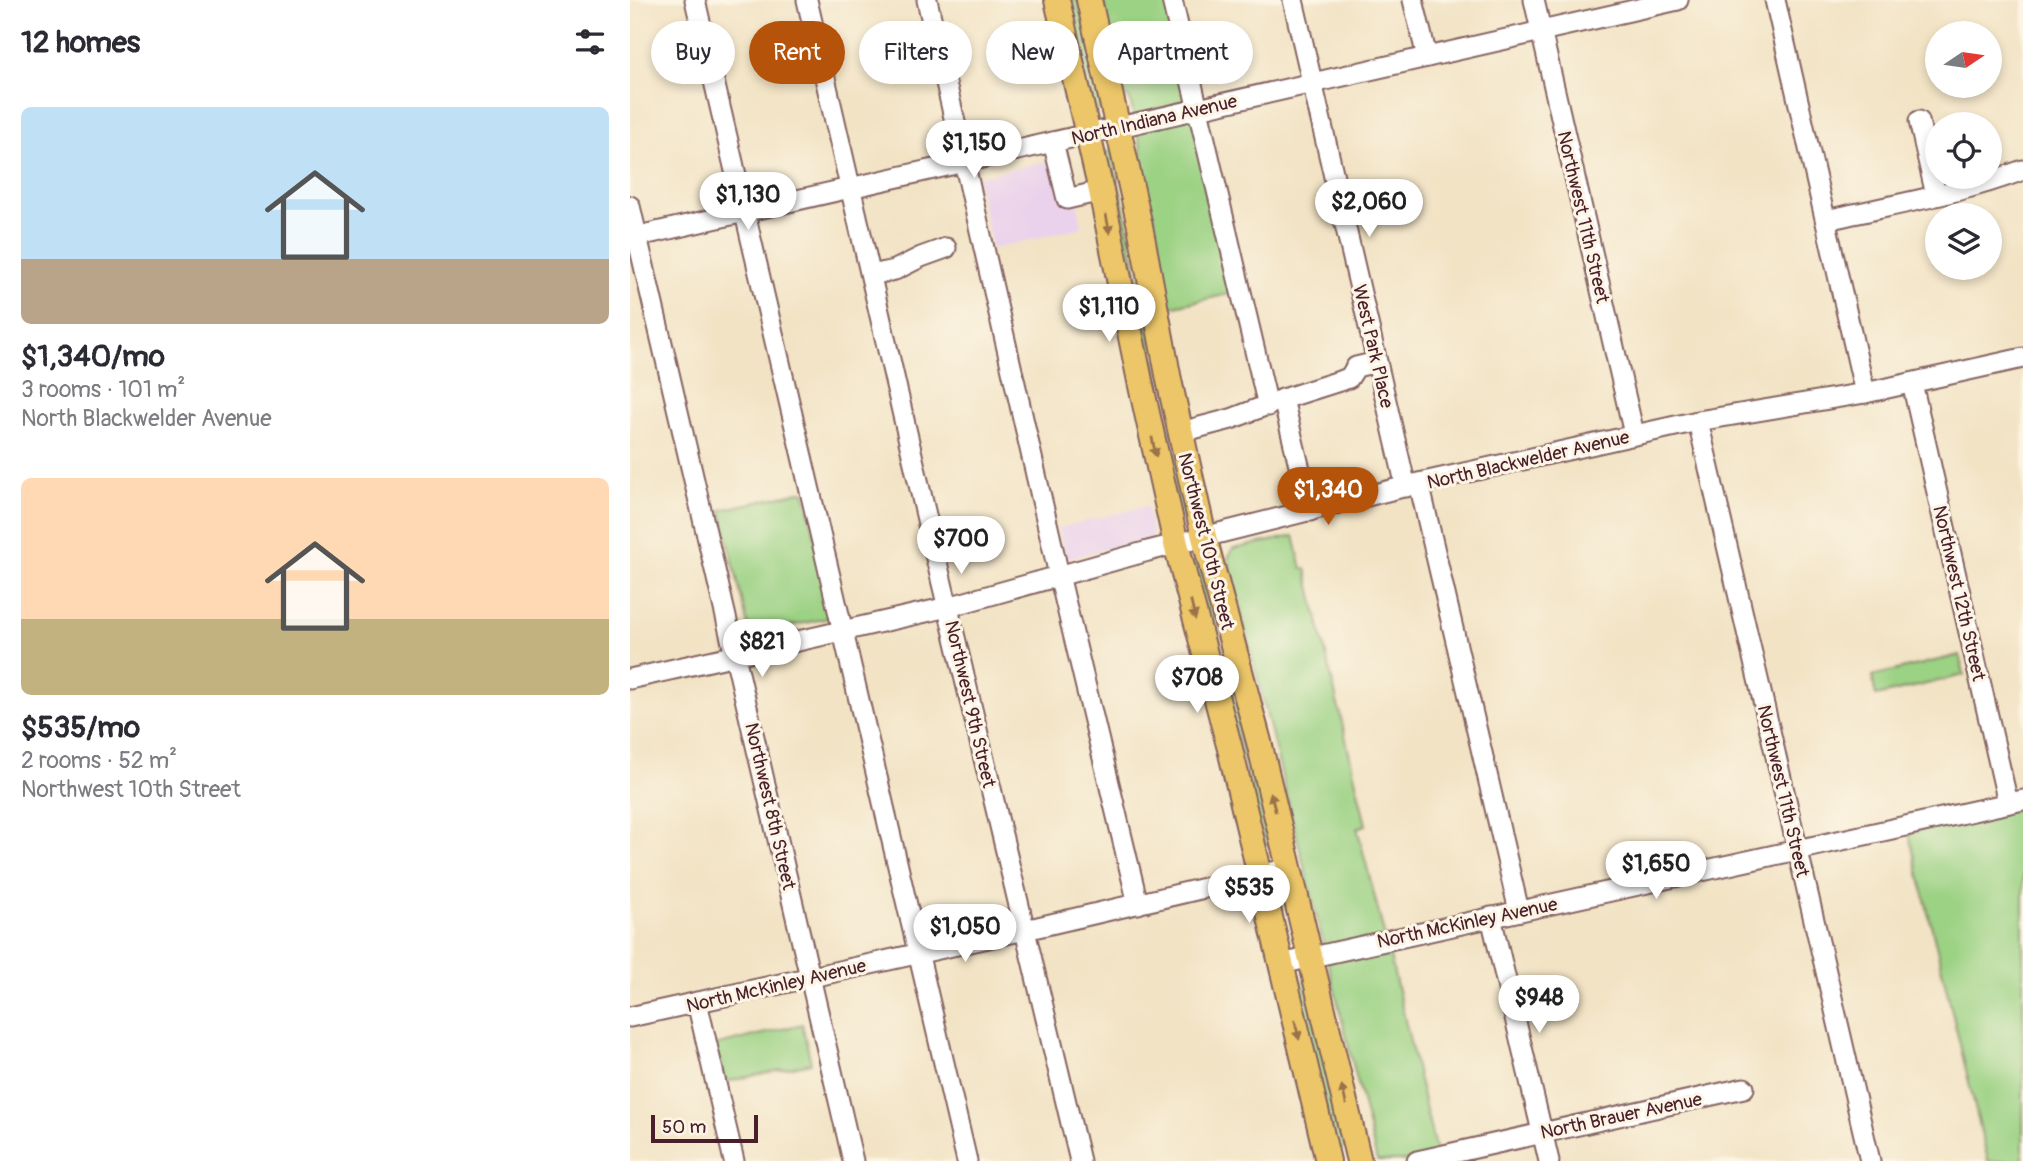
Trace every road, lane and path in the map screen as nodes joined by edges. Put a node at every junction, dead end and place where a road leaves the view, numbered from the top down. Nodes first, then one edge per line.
1 (695, 0) edge
2 (807, 0) edge
3 (927, 0) edge
4 (1057, 0) edge
5 (1088, 0) edge
6 (1172, 0) edge
7 (1293, 0) edge
8 (1413, 0) edge
9 (1534, 0) edge
10 (1678, 0) edge
11 (1776, 0) edge
12 (1541, 31) junction
13 (1427, 57) junction
14 (1312, 83) junction
15 (1197, 109) junction
16 (1919, 121) dead end
17 (1118, 127) junction
18 (1088, 134) junction
19 (1053, 142) junction
20 (965, 162) junction
21 (2023, 170) edge
22 (851, 188) junction
23 (1101, 191) junction
24 (1936, 195) junction
25 (630, 206) edge
26 (744, 212) junction
27 (1826, 220) junction
28 (633, 237) edge
29 (946, 248) dead end
30 (871, 275) junction
31 (2023, 358) edge
32 (1377, 362) junction
33 (1912, 383) junction
34 (1865, 393) junction
35 (1275, 402) junction
36 (1698, 421) junction
37 (1181, 432) junction
38 (1634, 434) junction
39 (1413, 485) junction
40 (1310, 511) junction
41 (1204, 537) junction
42 (1176, 544) junction
43 (1059, 575) junction
44 (948, 607) junction
45 (843, 632) junction
46 (736, 655) junction
47 (630, 679) edge
48 (2016, 801) edge
49 (1797, 848) junction
50 (1290, 868) junction
51 (1260, 875) junction
52 (1138, 904) junction
53 (1518, 911) junction
54 (1491, 917) junction
55 (1025, 930) junction
56 (917, 954) junction
57 (1311, 956) junction
58 (1281, 964) junction
59 (810, 977) junction
60 (697, 1002) junction
61 (630, 1017) edge
62 (1744, 1088) dead end
63 (1542, 1132) junction
64 (734, 1161) edge
65 (853, 1161) edge
66 (967, 1161) edge
67 (1080, 1161) edge
68 (1328, 1161) edge
69 (1359, 1161) edge
70 (1417, 1161) edge
71 (1549, 1161) edge
72 (1870, 1161) edge

1 - 26 street
2 - 22 street, Northwest 9th Street
3 - 20 street
4 - 18 main road, Northwest 10th Street
5 - 17 main road, Northwest 10th Street
6 - 15 street
7 - 14 street, West Park Place
8 - 13 street
9 - 12 street, Northwest 11th Street
10 - 12 street, North Indiana Avenue
11 - 27 street
12 - 13 street, North Indiana Avenue
12 - 38 street, Northwest 11th Street
13 - 14 street, North Indiana Avenue
14 - 15 street, North Indiana Avenue
14 - 32 street, West Park Place
15 - 17 street, North Indiana Avenue
15 - 35 street
16 - 24 street
17 - 18 street, North Indiana Avenue
17 - 37 main road, Northwest 10th Street
18 - 19 street, North Indiana Avenue
18 - 23 main road, Northwest 10th Street
19 - 20 street, North Indiana Avenue
19 - 23 street
20 - 22 street, North Indiana Avenue
20 - 43 street
21 - 24 street
22 - 26 street, North Indiana Avenue
22 - 30 street, Northwest 9th Street
23 -> 42 main road, Northwest 10th Street
24 - 27 street
25 - 28 street, Northwest 8th Street
26 - 28 street, North Indiana Avenue
26 - 45 street
27 - 34 street
28 - 46 street, Northwest 8th Street
29 - 30 street
30 - 44 street, Northwest 9th Street
31 - 33 street, North Blackwelder Avenue
32 - 35 street
32 - 39 street, West Park Place
33 - 34 street, North Blackwelder Avenue
33 - 48 street, Northwest 12th Street
34 - 36 street, North Blackwelder Avenue
35 - 37 street
35 - 40 street
36 - 38 street, North Blackwelder Avenue
36 - 49 street, Northwest 11th Street
37 - 41 main road, Northwest 10th Street
38 - 39 street, North Blackwelder Avenue
39 - 40 street, North Blackwelder Avenue
39 - 53 street, West Park Place
40 - 41 street, North Blackwelder Avenue
41 - 42 street, North Blackwelder Avenue
50 -> 41 main road, Northwest 10th Street
42 - 43 street, North Blackwelder Avenue
42 -> 51 main road, Northwest 10th Street
43 - 44 street, North Blackwelder Avenue
43 - 52 street
44 - 45 street, North Blackwelder Avenue
44 - 55 street, Northwest 9th Street
45 - 46 street, North Blackwelder Avenue
45 - 56 street
46 - 47 street, North Blackwelder Avenue
46 - 59 street, Northwest 8th Street
48 - 49 street, North McKinley Avenue
49 - 53 street, North McKinley Avenue
49 - 72 street, Northwest 11th Street
50 - 51 street, North McKinley Avenue
50 - 57 main road, Northwest 10th Street
51 - 52 street, North McKinley Avenue
51 - 58 main road, Northwest 10th Street
52 - 55 street, North McKinley Avenue
53 - 54 street, North McKinley Avenue
54 - 57 street, North McKinley Avenue
54 - 63 street
55 - 56 street, North McKinley Avenue
55 - 67 street, Northwest 9th Street
56 - 59 street, North McKinley Avenue
56 - 66 street
57 - 58 street, North McKinley Avenue
69 -> 57 main road, Northwest 10th Street
58 -> 68 main road, Northwest 10th Street
59 - 60 street, North McKinley Avenue
59 - 65 street, Northwest 8th Street
60 - 61 street, North McKinley Avenue
60 - 64 street
62 - 63 street, North Brauer Avenue
63 - 70 street, North Brauer Avenue
63 - 71 street

